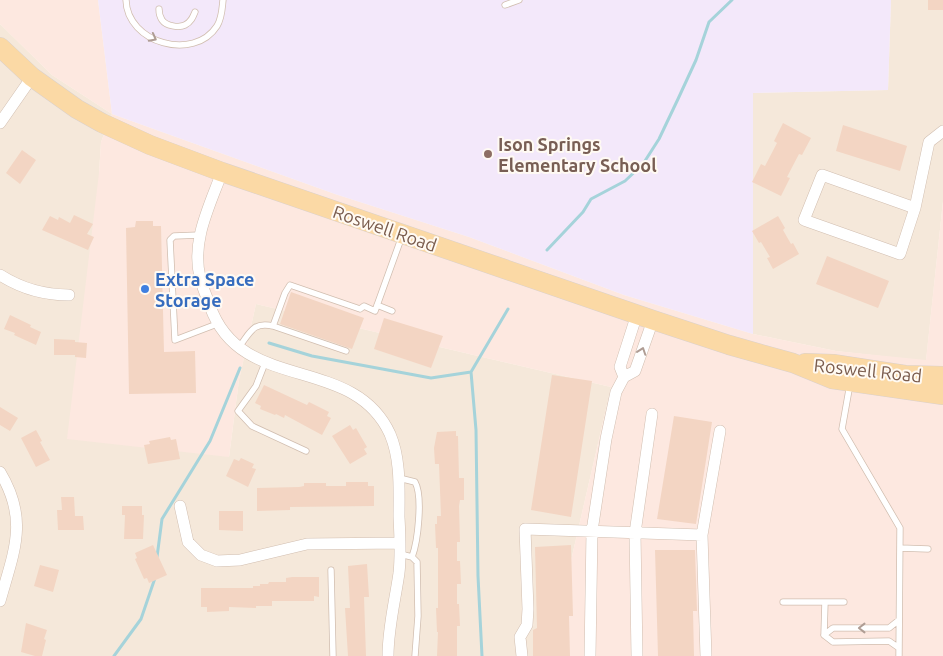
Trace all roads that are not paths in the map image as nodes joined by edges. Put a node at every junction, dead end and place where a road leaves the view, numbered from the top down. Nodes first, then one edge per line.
1 (126, 0) edge
2 (223, 0) edge
3 (519, 0) edge
4 (505, 5) dead end
5 (159, 9) dead end
6 (195, 12) dead end
7 (0, 47) edge
8 (32, 77) junction
9 (0, 122) edge
10 (943, 132) edge
11 (222, 172) junction
12 (914, 208) junction
13 (403, 234) junction
14 (200, 235) junction
15 (0, 275) edge
16 (69, 295) dead end
17 (377, 305) junction
18 (392, 310) dead end
19 (645, 317) junction
20 (217, 324) junction
21 (273, 326) junction
22 (239, 348) junction
23 (346, 351) dead end
24 (265, 363) junction
25 (793, 363) junction
26 (943, 376) edge
27 (624, 377) junction
28 (850, 382) junction
29 (943, 395) edge
30 (652, 414) dead end
31 (720, 431) dead end
32 (306, 451) dead end
33 (0, 472) edge
34 (399, 478) junction
35 (180, 506) dead end
36 (592, 531) junction
37 (636, 534) junction
38 (702, 535) junction
39 (400, 548) junction
40 (900, 548) junction
41 (928, 549) dead end
42 (412, 557) junction
43 (331, 570) dead end
44 (0, 601) edge
45 (783, 602) dead end
46 (825, 602) junction
47 (844, 602) dead end
48 (899, 620) junction
49 (824, 636) junction
50 (899, 648) junction
51 (333, 656) edge
52 (388, 656) edge
53 (415, 656) edge
54 (522, 656) edge
55 (590, 656) edge
56 (638, 656) edge
57 (706, 656) edge
58 (899, 656) edge

1 -> 2 lane
3 - 4 lane
5 - 6 lane
7 - 8 main road, Roswell Road
8 - 9 street
8 - 11 main road, Roswell Road
10 - 12 street
11 - 13 main road, Roswell Road
11 - 14 street
12 - 12 street
13 - 17 lane
13 - 19 main road, Roswell Road
14 - 20 street
14 - 20 lane
15 - 16 street
17 - 18 lane
17 - 21 lane
19 - 25 main road, Roswell Road
19 - 27 street
27 -> 19 street
20 - 22 street
21 - 22 lane
21 - 23 lane
22 - 24 street
24 - 32 lane
24 - 34 street
25 - 26 main road, Roswell Road
25 - 28 main road, Roswell Road
27 - 36 street
28 - 29 main road, Roswell Road
28 - 40 lane
30 - 37 street
31 - 38 street
33 - 44 street
34 - 39 street
34 - 42 lane
35 - 39 street
36 - 37 street
36 - 54 street
36 - 55 street
37 - 38 street
37 - 56 street
38 - 57 street
39 - 42 lane
39 - 52 street
40 - 41 lane
40 - 48 lane
42 - 53 lane
43 - 51 lane
45 - 46 lane
46 - 47 lane
46 - 49 lane
48 -> 49 lane
48 - 50 lane
49 - 50 lane
50 - 58 lane

